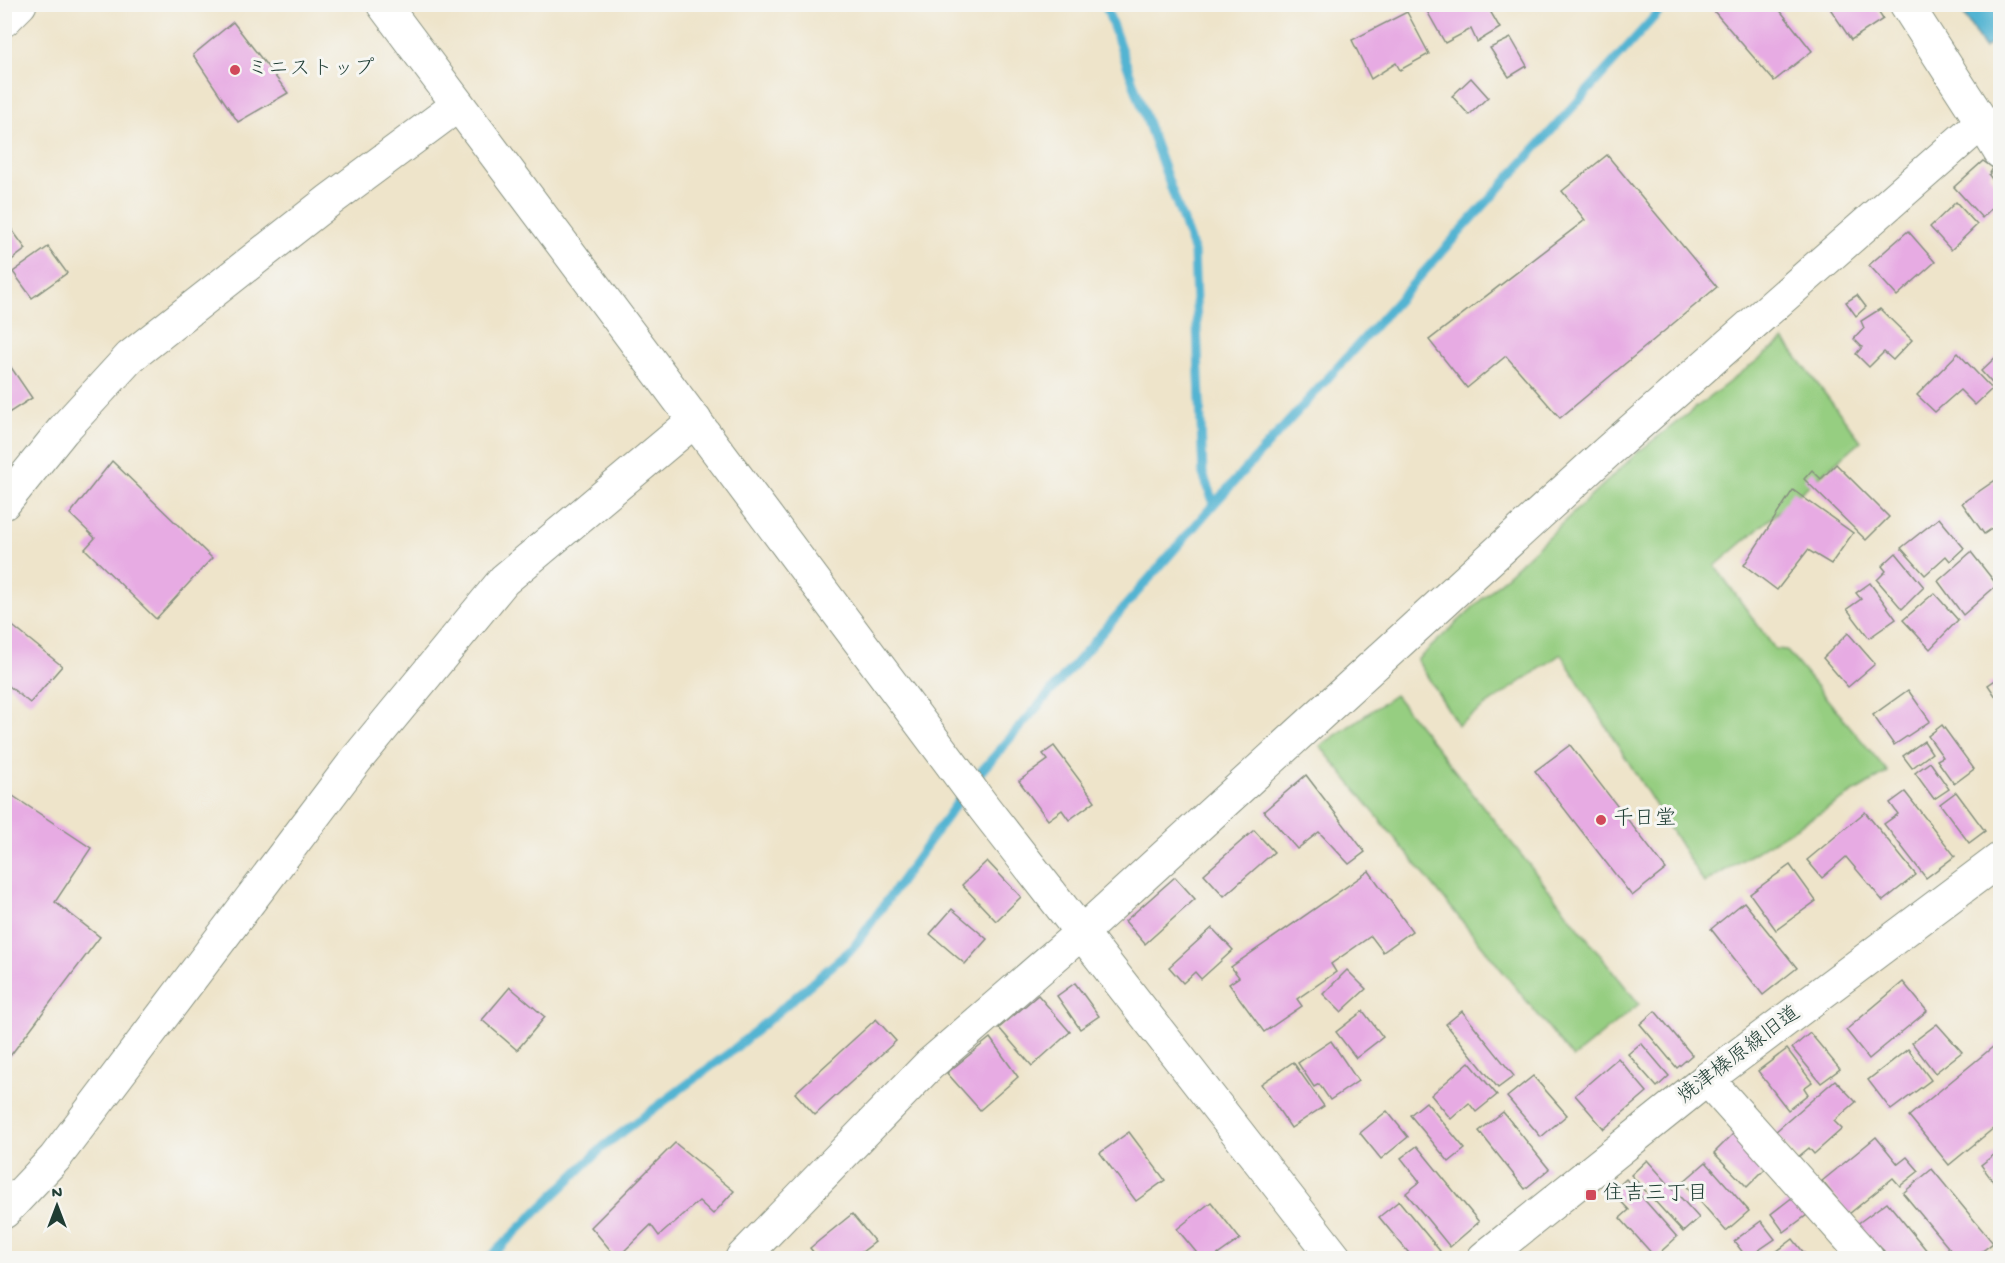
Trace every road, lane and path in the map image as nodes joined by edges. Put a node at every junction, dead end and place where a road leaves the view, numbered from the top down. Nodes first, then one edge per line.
1 (20, 4) edge
2 (383, 4) edge
3 (1906, 4) edge
4 (4, 20) edge
5 (458, 105) junction
6 (1982, 122) junction
7 (2001, 152) edge
8 (695, 420) junction
9 (4, 503) edge
10 (2001, 859) edge
11 (1081, 933) junction
12 (1707, 1079) junction
13 (4, 1212) edge
14 (742, 1258) edge
15 (1335, 1258) edge
16 (1484, 1258) edge
17 (1867, 1258) edge

1 - 4 street
2 - 5 street
3 - 6 street
5 - 8 street
5 - 9 street
6 - 7 street
6 - 11 street
8 - 11 street
8 - 13 street
10 - 12 street, 焼津榛原線旧道
11 - 14 street
11 - 15 street
12 - 16 street, 焼津榛原線旧道
12 - 17 street

